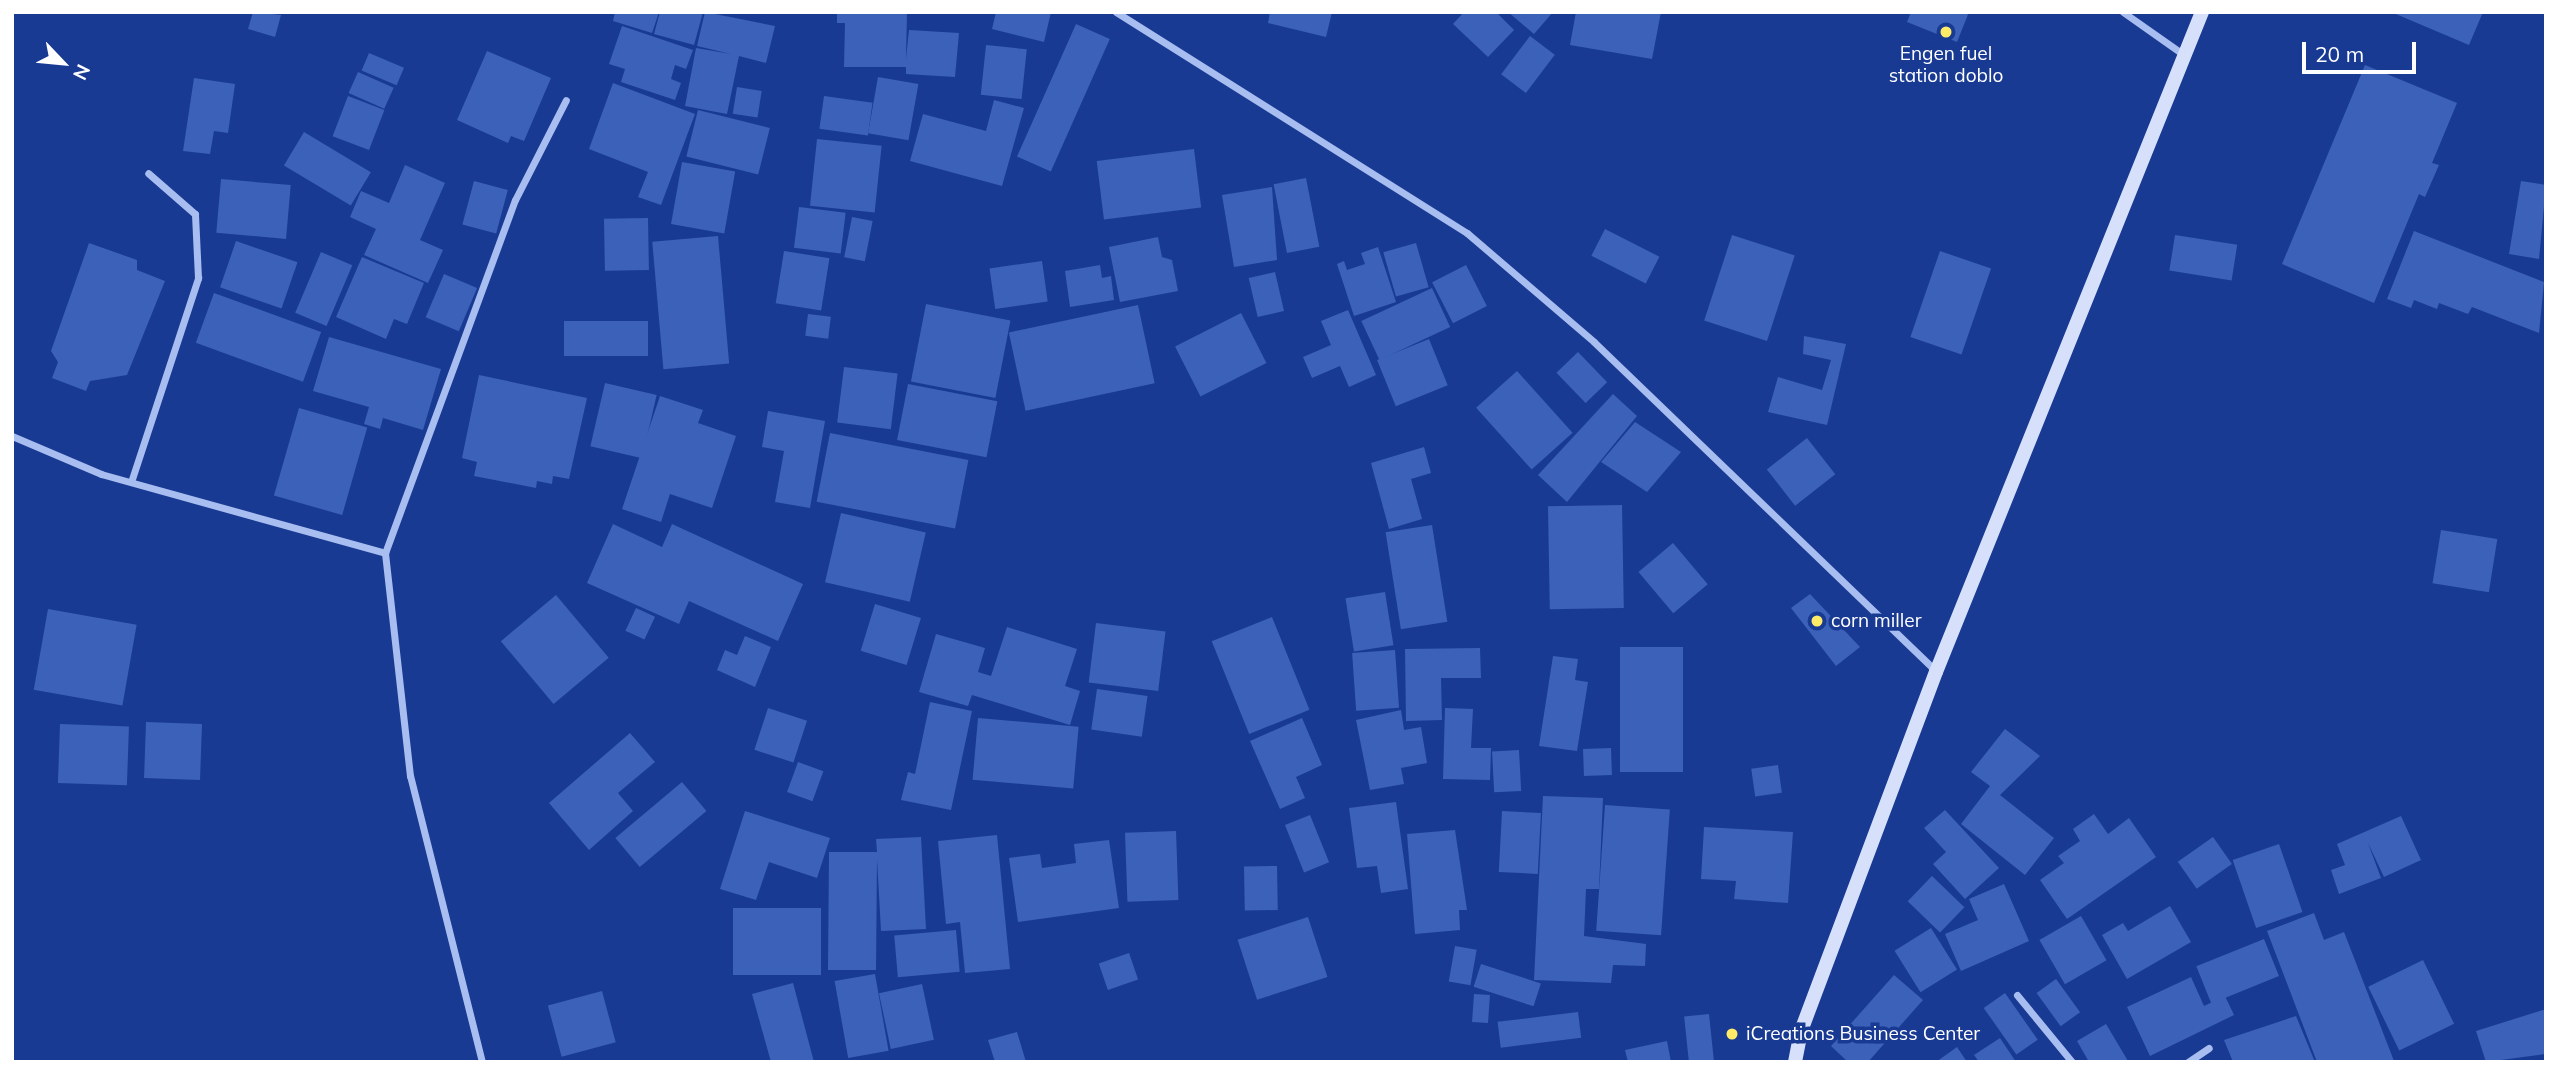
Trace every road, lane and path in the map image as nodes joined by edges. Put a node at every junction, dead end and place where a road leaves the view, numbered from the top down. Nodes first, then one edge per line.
1 (1115, 12) edge
2 (2123, 12) edge
3 (2202, 12) edge
4 (2185, 55) junction
5 (566, 100) dead end
6 (148, 173) dead end
7 (12, 436) edge
8 (132, 479) junction
9 (385, 554) junction
10 (1936, 672) junction
11 (2017, 995) dead end
12 (2209, 1048) dead end
13 (482, 1062) edge
14 (1795, 1062) edge
15 (2071, 1062) edge
16 (2188, 1062) edge

1 - 10 street
2 - 4 street
3 - 4 main road
4 - 10 main road
5 - 9 street
6 - 8 street
7 - 8 street
8 - 9 street
9 - 13 street
10 - 14 main road
11 - 15 street
12 - 16 street

